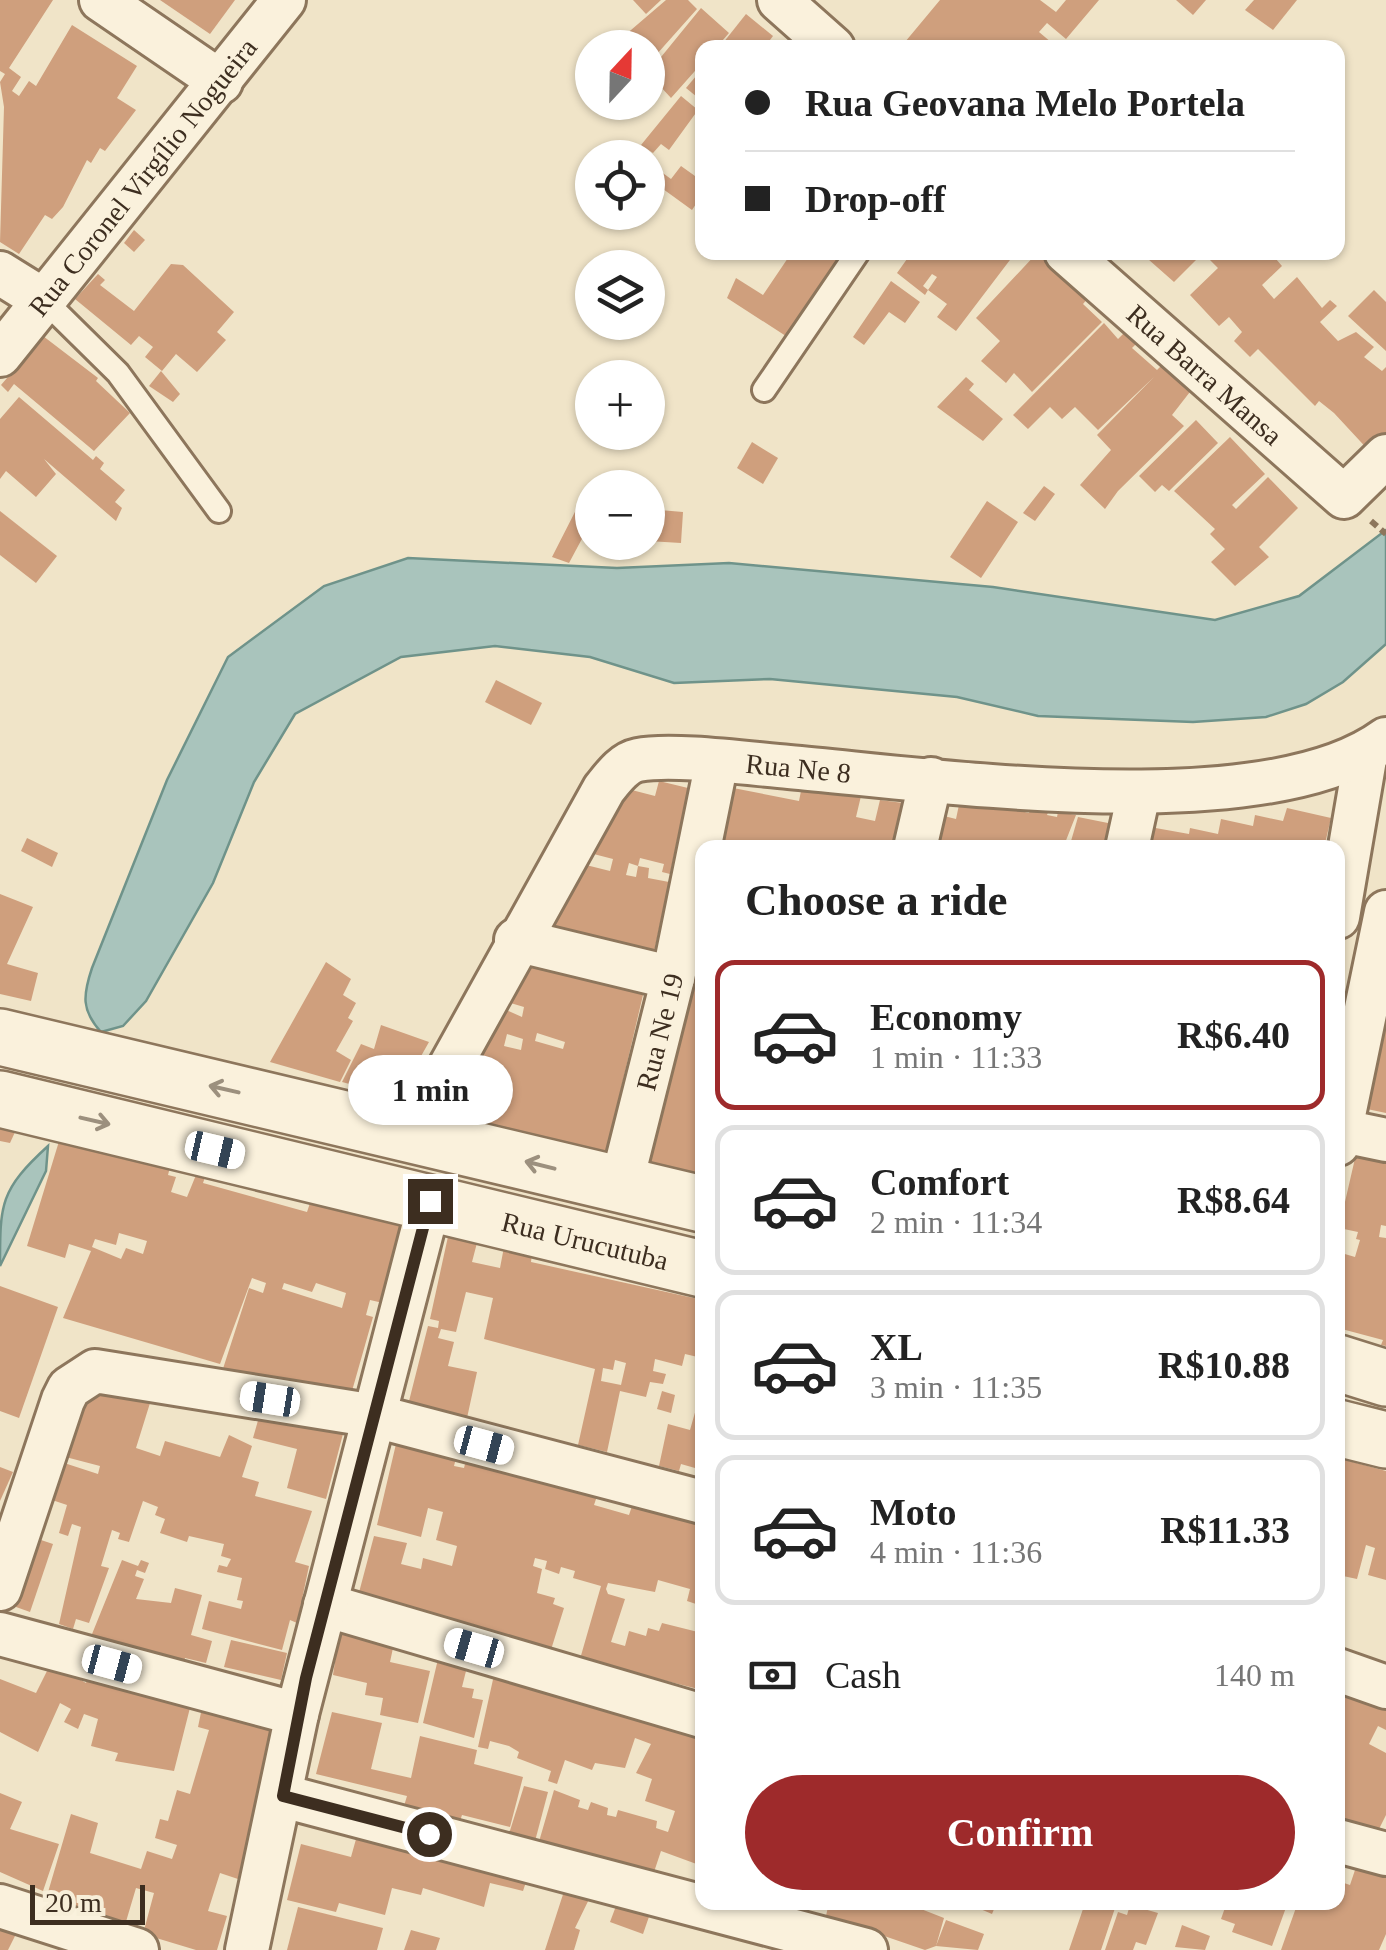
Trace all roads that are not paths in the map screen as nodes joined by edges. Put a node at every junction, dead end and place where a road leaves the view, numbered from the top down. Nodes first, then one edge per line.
1 (101, 0) edge
2 (284, 0) edge
3 (779, 0) edge
4 (824, 40) edge
5 (221, 82) junction
6 (853, 260) edge
7 (1075, 260) edge
8 (0, 273) edge
9 (45, 301) junction
10 (0, 355) edge
11 (764, 390) dead end
12 (1386, 456) edge
13 (219, 510) dead end
14 (1376, 746) edge
15 (717, 761) junction
16 (931, 779) junction
17 (1138, 793) junction
18 (701, 840) edge
19 (917, 840) edge
20 (1129, 840) edge
21 (695, 870) edge
22 (1345, 886) edge
23 (1345, 917) edge
24 (1385, 920) edge
25 (516, 940) junction
26 (673, 978) junction
27 (0, 1037) edge
28 (0, 1099) edge
29 (1345, 1106) edge
30 (413, 1132) junction
31 (1345, 1135) edge
32 (1386, 1140) edge
33 (621, 1186) junction
34 (430, 1201) junction
35 (695, 1202) edge
36 (695, 1267) edge
37 (1345, 1365) edge
38 (1386, 1378) edge
39 (375, 1416) junction
40 (1345, 1430) edge
41 (1386, 1440) edge
42 (695, 1500) edge
43 (0, 1588) edge
44 (325, 1605) junction
45 (0, 1634) edge
46 (1345, 1672) edge
47 (1386, 1687) edge
48 (298, 1714) junction
49 (695, 1714) edge
50 (283, 1796) junction
51 (1345, 1843) edge
52 (1386, 1854) edge
53 (695, 1905) edge
54 (0, 1906) edge
55 (715, 1910) edge
56 (137, 1950) edge
57 (247, 1950) edge
58 (866, 1950) edge

1 - 5 street
2 - 5 street, Rua Coronel Virgílio Nogueira
3 - 4 street
5 - 9 street, Rua Coronel Virgílio Nogueira
6 - 11 lane
7 - 12 street, Rua Barra Mansa
8 - 9 street
9 - 10 street, Rua Coronel Virgílio Nogueira
9 - 13 lane
14 - 17 street, Rua Ne 8
14 - 22 street
15 - 16 street, Rua Ne 8
15 - 18 street, Rua Ne 19
15 - 25 street, Rua Ne 8
16 - 17 street, Rua Ne 8
16 - 19 street
17 - 20 street
21 - 26 street, Rua Ne 19
23 - 24 street
24 - 29 street
25 - 26 street
25 - 30 street, Rua Ne 8
26 - 33 street, Rua Ne 19
30 -> 27 street
28 -> 34 street, Rua Urucutuba
33 -> 30 street
31 - 32 street
33 - 35 street
34 - 36 street, Rua Urucutuba
34 - 39 street
37 - 38 street
39 - 42 street
39 - 43 street
39 - 44 street
40 - 41 street
44 - 48 street
44 - 49 street
45 - 48 street
46 - 47 street
48 - 50 street
50 - 53 street
50 - 57 street
51 - 52 street
54 - 56 street
55 - 58 street

